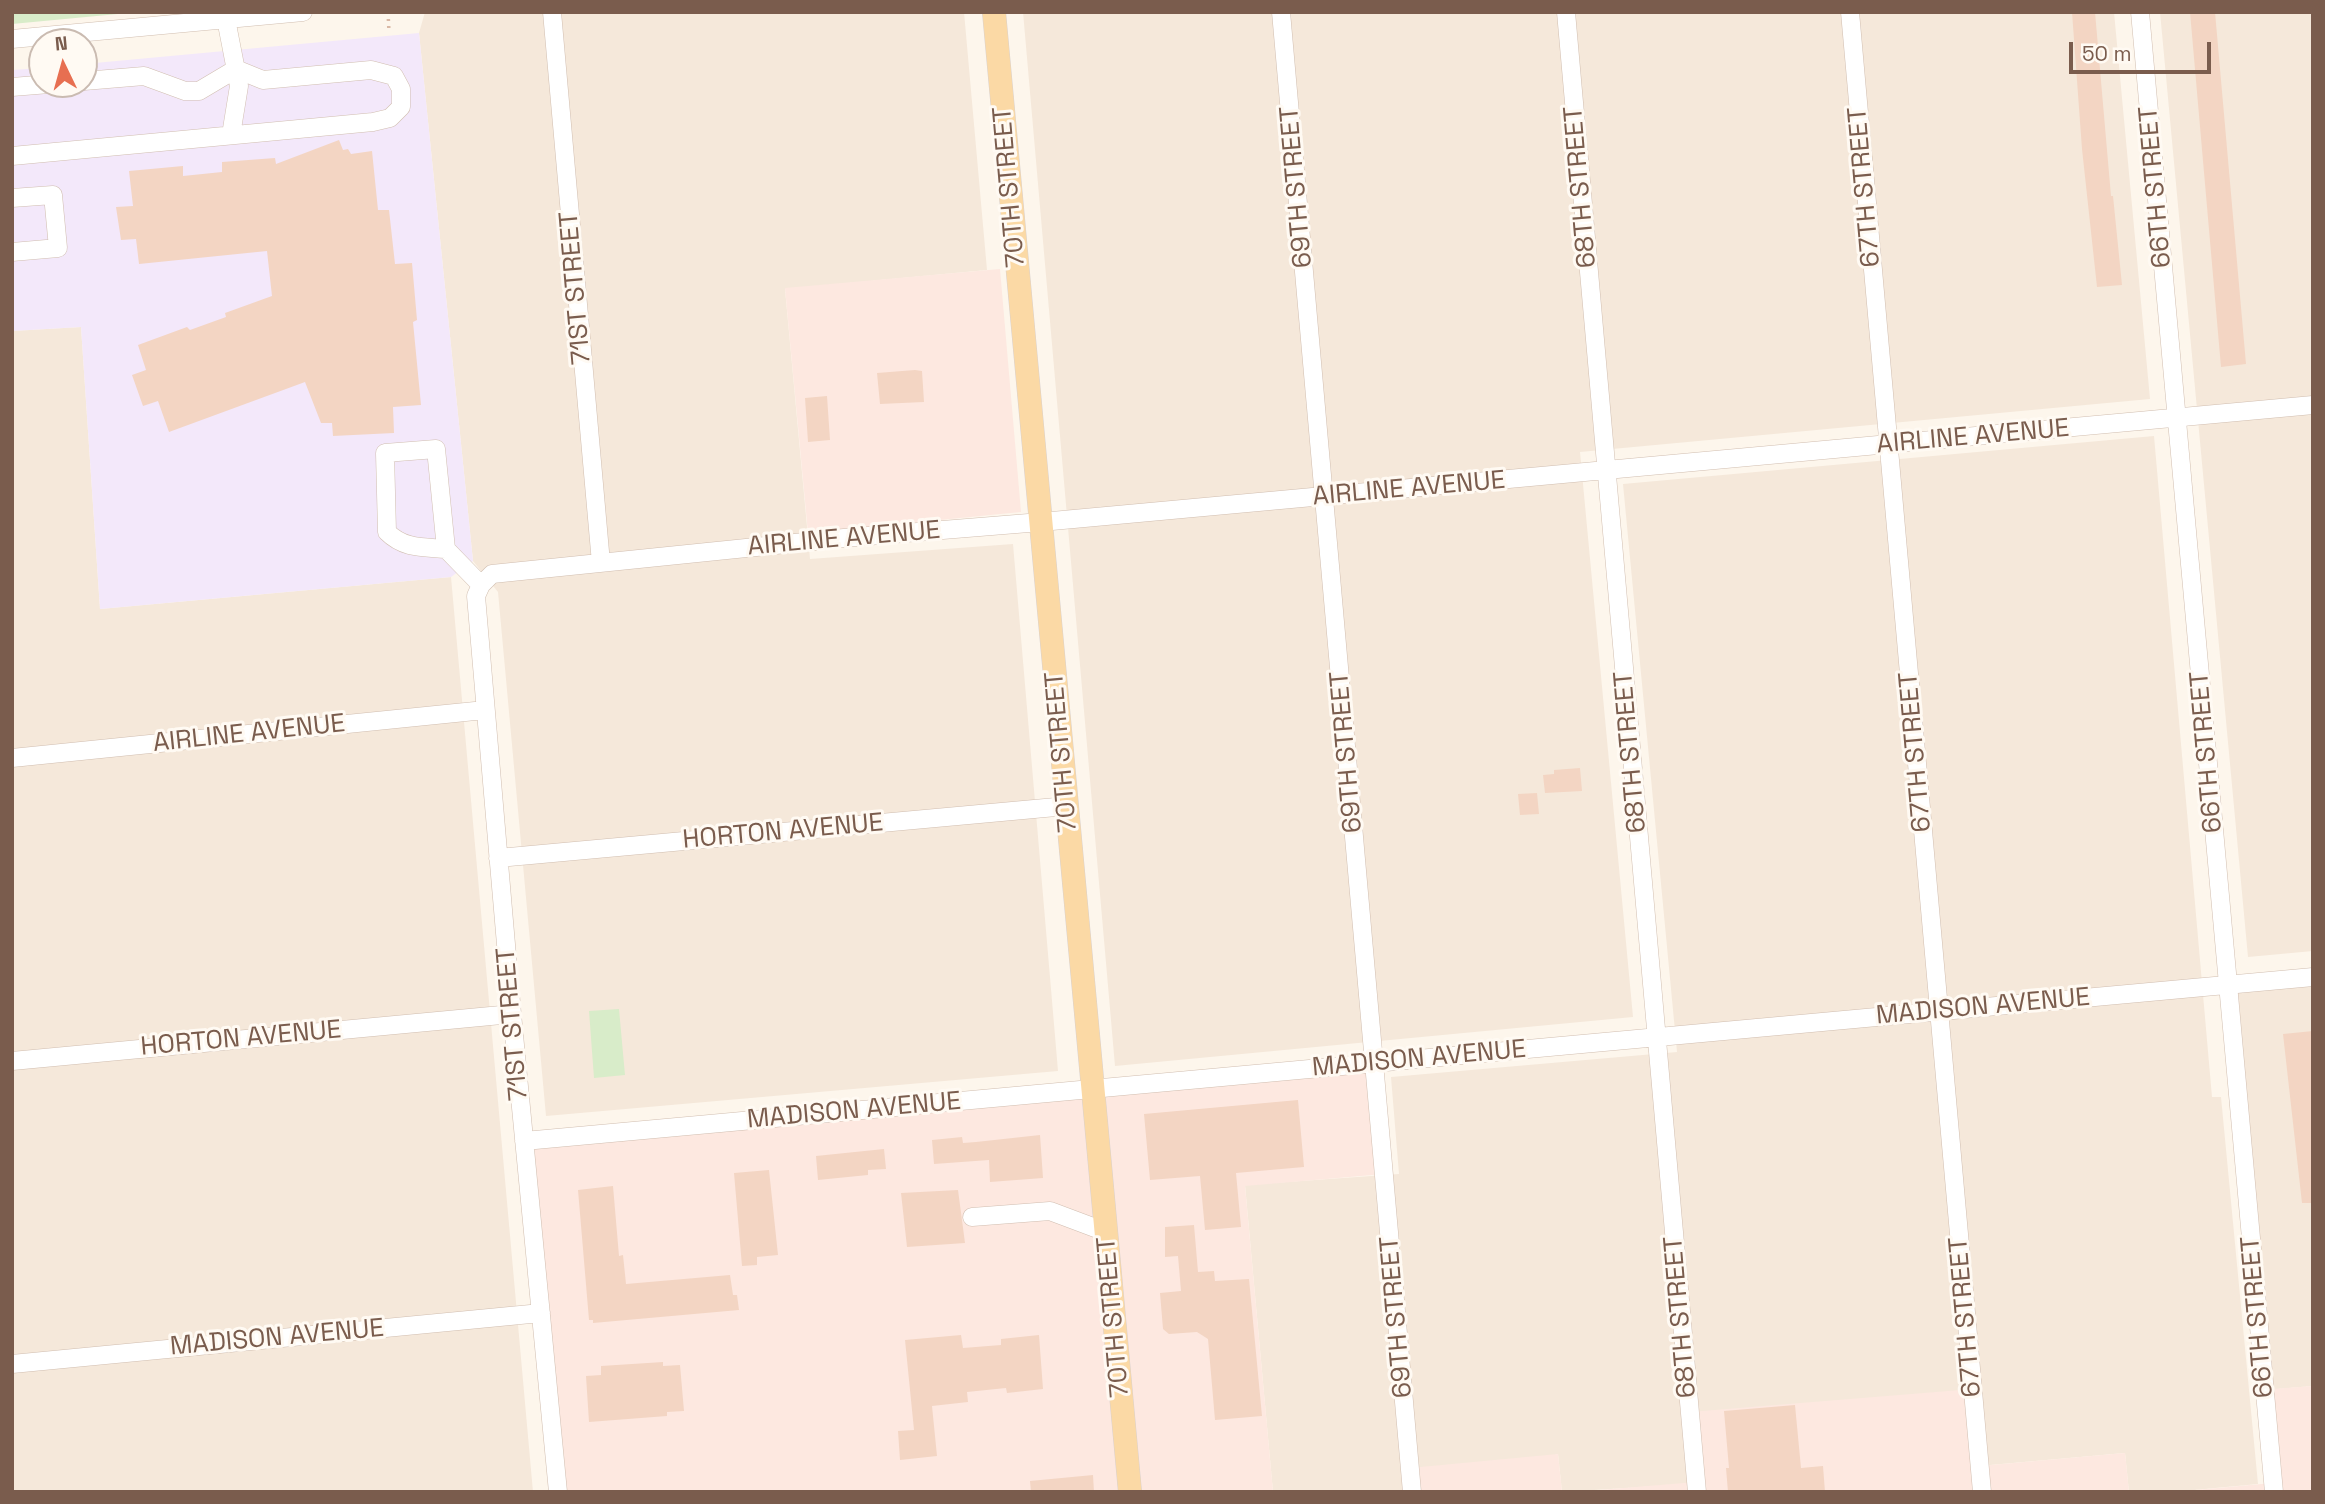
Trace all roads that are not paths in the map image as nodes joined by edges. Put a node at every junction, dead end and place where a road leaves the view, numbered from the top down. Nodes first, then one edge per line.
1 (303, 12) edge
2 (552, 12) edge
3 (994, 12) edge
4 (1281, 12) edge
5 (1566, 12) edge
6 (1850, 12) edge
7 (2140, 12) edge
8 (226, 19) junction
9 (12, 40) edge
10 (236, 69) junction
11 (98, 80) edge
12 (231, 135) junction
13 (12, 156) edge
14 (12, 198) edge
15 (12, 252) edge
16 (2313, 405) edge
17 (2176, 418) junction
18 (1888, 444) junction
19 (1606, 470) junction
20 (1325, 496) junction
21 (1041, 522) junction
22 (446, 549) junction
23 (601, 563) junction
24 (481, 585) junction
25 (485, 710) junction
26 (12, 758) edge
27 (1067, 806) junction
28 (498, 858) junction
29 (2313, 977) edge
30 (2228, 985) junction
31 (1939, 1012) junction
32 (512, 1014) junction
33 (1656, 1037) junction
34 (12, 1061) edge
35 (1375, 1063) junction
36 (1093, 1089) junction
37 (524, 1141) junction
38 (972, 1217) dead end
39 (1106, 1233) junction
40 (541, 1313) junction
41 (12, 1364) edge
42 (558, 1492) edge
43 (1130, 1492) edge
44 (1412, 1492) edge
45 (1697, 1492) edge
46 (1982, 1492) edge
47 (2274, 1492) edge

1 - 8 street
2 - 23 street, 71ST STREET
3 - 21 main road, 70TH STREET
4 - 20 street, 69TH STREET
5 - 19 street, 68TH STREET
6 - 18 street, 67TH STREET
7 - 17 street, 66TH STREET
8 - 9 street
8 - 10 street
10 - 11 street
10 - 12 street
10 - 12 street
12 - 13 street
14 - 15 street
16 - 17 street, AIRLINE AVENUE
17 - 18 street, AIRLINE AVENUE
17 - 30 street, 66TH STREET
18 - 19 street, AIRLINE AVENUE
18 - 31 street, 67TH STREET
19 - 20 street, AIRLINE AVENUE
19 - 33 street, 68TH STREET
20 - 21 street, AIRLINE AVENUE
20 - 35 street, 69TH STREET
21 - 23 street, AIRLINE AVENUE
21 - 27 main road, 70TH STREET
22 - 22 street
22 - 24 street
23 - 24 street, AIRLINE AVENUE
24 - 25 street, 71ST STREET
25 - 26 street, AIRLINE AVENUE
25 - 28 street, 71ST STREET
27 - 28 street, HORTON AVENUE
27 - 36 main road, 70TH STREET
28 - 32 street, 71ST STREET
29 - 30 street, MADISON AVENUE
30 - 31 street, MADISON AVENUE
30 - 47 street, 66TH STREET
31 - 33 street, MADISON AVENUE
31 - 46 street, 67TH STREET
32 - 34 street, HORTON AVENUE
32 - 37 street, 71ST STREET
33 - 35 street, MADISON AVENUE
33 - 45 street, 68TH STREET
35 - 36 street, MADISON AVENUE
35 - 44 street, 69TH STREET
36 - 37 street, MADISON AVENUE
36 - 39 main road, 70TH STREET
37 - 40 street, 71ST STREET
38 - 39 street
39 - 43 main road, 70TH STREET
40 - 41 street, MADISON AVENUE
40 - 42 street, 71ST STREET

